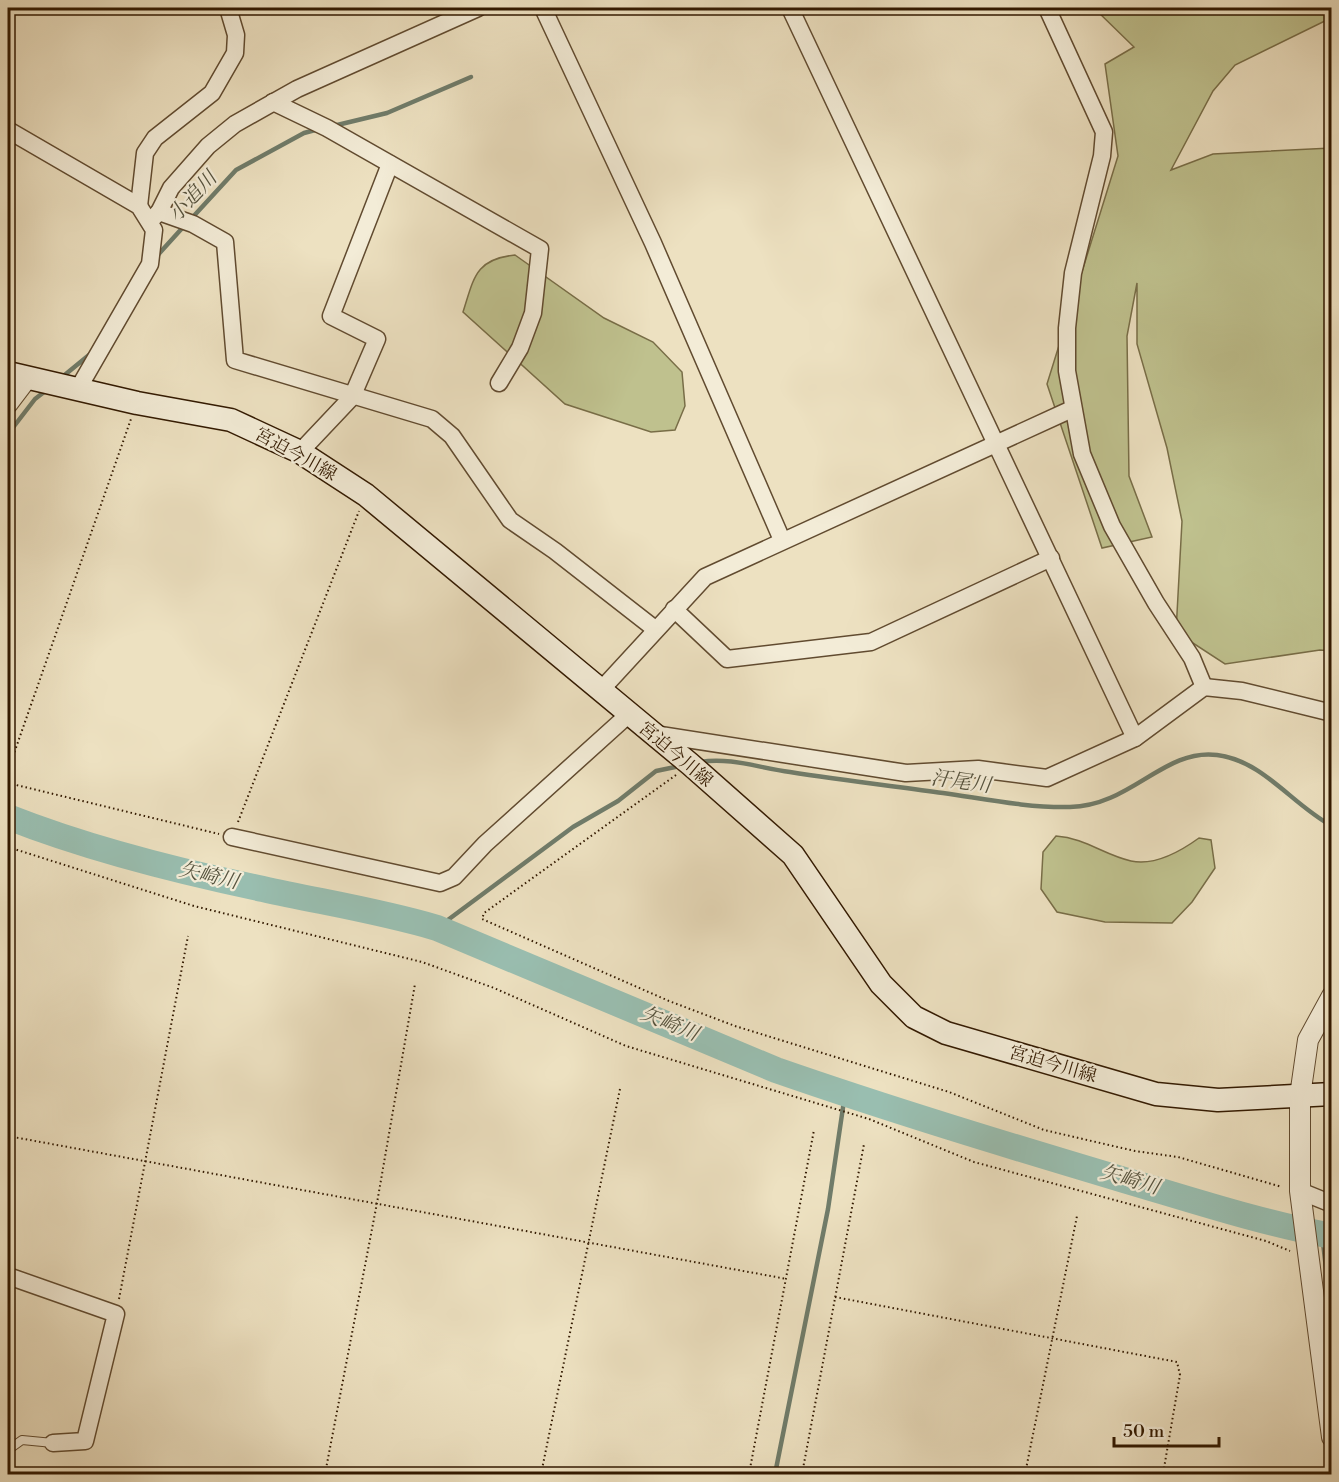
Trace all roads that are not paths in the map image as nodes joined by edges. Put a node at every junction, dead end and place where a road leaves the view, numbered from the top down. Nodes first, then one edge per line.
1 (228, 8) edge
2 (478, 8) edge
3 (543, 8) edge
4 (790, 8) edge
5 (1047, 8) edge
6 (273, 102) junction
7 (8, 130) edge
8 (390, 164) junction
9 (139, 206) junction
10 (155, 216) junction
11 (17, 375) edge
12 (500, 382) dead end
13 (78, 389) junction
14 (352, 397) junction
15 (8, 403) edge
16 (1072, 409) junction
17 (997, 444) junction
18 (300, 452) junction
19 (782, 540) junction
20 (1051, 558) junction
21 (674, 609) junction
22 (655, 629) junction
23 (1204, 687) junction
24 (600, 691) junction
25 (1332, 713) edge
26 (628, 715) junction
27 (652, 734) junction
28 (1135, 738) junction
29 (232, 837) road end
30 (1332, 996) edge
31 (1332, 1094) edge
32 (1300, 1095) junction
33 (1300, 1191) junction
34 (1332, 1204) edge
35 (8, 1276) edge
36 (1332, 1437) edge
37 (53, 1443) joint
38 (8, 1460) edge

1 - 9 street
2 - 6 street
3 - 19 street
4 - 17 street
5 - 16 street
6 - 8 street
6 - 10 street
7 - 9 street
8 - 12 street
8 - 14 street
9 - 10 street
10 - 13 street
10 - 14 street
11 - 13 main road, 宮迫今川線
11 - 15 street
13 - 18 main road, 宮迫今川線
14 - 18 street
14 - 22 street
16 - 17 street
16 - 23 street
17 - 19 street
17 - 20 street
18 - 24 main road, 宮迫今川線
19 - 21 street
20 - 21 street
20 - 28 street
21 - 22 street
22 - 24 street
23 - 25 street
23 - 28 street
24 - 26 main road, 宮迫今川線
26 - 27 main road, 宮迫今川線
26 - 29 street
27 - 28 street
27 - 32 main road, 宮迫今川線
30 - 32 street
31 - 32 main road, 宮迫今川線
32 - 33 street
33 - 34 street
33 - 36 street
35 - 37 street
37 - 38 lane

